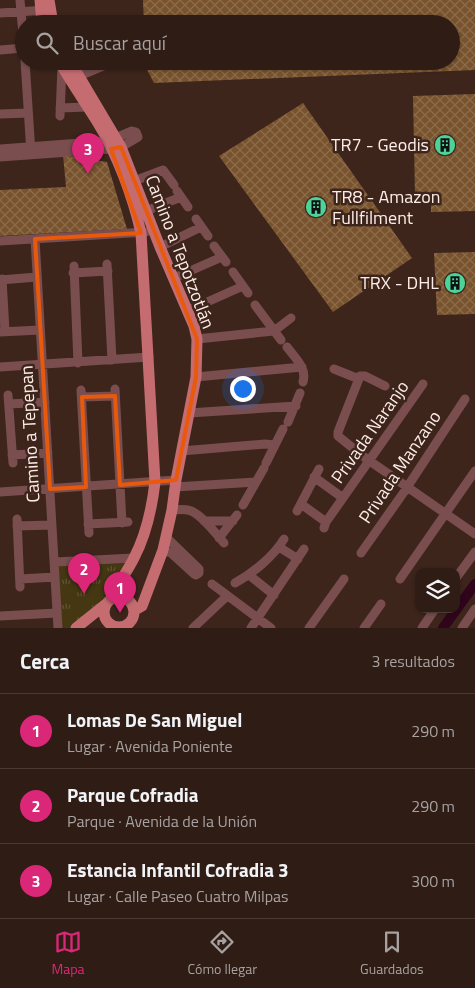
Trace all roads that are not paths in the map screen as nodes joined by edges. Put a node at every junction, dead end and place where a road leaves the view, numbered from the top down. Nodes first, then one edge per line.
1 (20, 0) edge
2 (44, 5) edge
3 (21, 12) junction
4 (0, 14) edge
5 (21, 15) edge
6 (15, 48) edge
7 (0, 50) edge
8 (26, 70) edge
9 (63, 70) edge
10 (68, 70) edge
11 (72, 70) edge
12 (93, 70) edge
13 (79, 76) junction
14 (87, 107) junction
15 (28, 113) junction
16 (0, 114) edge
17 (114, 144) junction
18 (0, 149) edge
19 (30, 152) junction
20 (0, 157) edge
21 (134, 181) junction
22 (177, 191) junction
23 (188, 207) dead end
24 (146, 211) junction
25 (196, 219) dead end
26 (201, 228) junction
27 (153, 231) junction
28 (141, 233) junction
29 (208, 236) dead end
30 (36, 239) junction
31 (0, 241) edge
32 (214, 246) dead end
33 (160, 247) junction
34 (233, 272) dead end
35 (37, 277) junction
36 (174, 278) junction
37 (1, 280) edge
38 (255, 305) dead end
39 (187, 311) junction
40 (290, 318) dead end
41 (40, 330) junction
42 (274, 331) junction
43 (3, 332) edge
44 (197, 340) junction
45 (149, 357) junction
46 (112, 360) junction
47 (78, 362) junction
48 (43, 365) junction
49 (0, 367) edge
50 (302, 367) junction
51 (334, 369) dead end
52 (196, 377) junction
53 (359, 378) junction
54 (303, 382) dead end
55 (423, 384) dead end
56 (385, 386) dead end
57 (300, 393) dead end
58 (465, 399) dead end
59 (45, 402) junction
60 (296, 406) junction
61 (189, 413) junction
62 (274, 445) junction
63 (181, 451) junction
64 (48, 453) junction
65 (369, 460) junction
66 (475, 471) edge
67 (155, 482) junction
68 (256, 482) junction
69 (175, 483) junction
70 (120, 485) junction
71 (86, 487) junction
72 (407, 487) junction
73 (50, 489) junction
74 (0, 492) edge
75 (343, 498) junction
76 (243, 505) dead end
77 (172, 510) junction
78 (444, 513) junction
79 (204, 521) junction
80 (52, 525) junction
81 (475, 534) edge
82 (166, 538) junction
83 (163, 550) junction
84 (304, 550) dead end
85 (475, 552) edge
86 (361, 553) dead end
87 (134, 558) junction
88 (298, 559) junction
89 (55, 562) junction
90 (460, 573) edge
91 (249, 575) junction
92 (55, 577) junction
93 (344, 579) dead end
94 (400, 579) dead end
95 (235, 583) dead end
96 (212, 584) dead end
97 (274, 595) junction
98 (227, 596) junction
99 (108, 602) junction
100 (381, 604) dead end
101 (475, 609) edge
102 (56, 613) junction
103 (134, 613) junction
104 (432, 613) edge
105 (0, 616) edge
106 (258, 618) junction
107 (112, 627) edge
108 (58, 628) edge
109 (76, 628) edge
110 (136, 628) edge
111 (193, 628) edge
112 (251, 628) edge
113 (271, 628) edge
114 (309, 628) edge
115 (364, 628) edge
116 (422, 628) edge
117 (462, 628) edge

1 - 3 street
2 - 3 street
3 - 4 street
3 - 5 street
6 - 7 street
8 - 15 street
9 - 14 street
10 - 14 main road, Camino a Tepotzotlán
11 - 13 main road, Camino a Tepotzotlán
12 - 13 street
13 - 17 main road, Camino a Tepotzotlán
14 - 17 main road, Camino a Tepotzotlán
15 - 16 street
15 - 19 street
17 - 19 street
17 - 21 main road, Camino a Tepotzotlán
17 - 28 main road, Camino a Tepotzotlán
18 - 19 street
19 - 20 street
21 - 22 street
21 - 24 main road, Camino a Tepotzotlán
22 - 23 street
22 - 24 street
24 - 27 main road, Camino a Tepotzotlán
25 - 26 street
26 - 29 street
26 - 33 street
27 - 28 street
27 - 33 main road, Camino a Tepotzotlán
28 - 30 street
28 - 45 main road, Camino a Tepotzotlán
30 - 31 street
30 - 35 street, Camino a Tepepan
32 - 36 street
33 - 36 main road, Camino a Tepotzotlán
34 - 39 street
35 - 37 street
35 - 41 street, Camino a Tepepan
36 - 39 main road, Camino a Tepotzotlán
37 - 43 street
38 - 42 street
39 - 44 main road, Camino a Tepotzotlán
40 - 42 street
41 - 43 street
41 - 48 street, Camino a Tepepan
42 - 44 street
42 - 50 street
44 - 52 main road, Camino a Tepotzotlán
45 - 46 street
45 - 67 main road, Camino a Tepotzotlán
46 - 47 street
46 - 47 street
47 - 48 street
48 - 49 street
48 - 59 street, Camino a Tepepan
50 - 52 street
50 - 54 street
51 - 53 street
52 - 61 main road, Camino a Tepotzotlán
53 - 56 street
53 - 65 street
55 - 65 street, Privada Naranjo
57 - 60 street
58 - 72 street, Privada Manzano
59 - 64 street, Camino a Tepepan
59 - 64 street
60 - 61 street
60 - 62 street
61 - 63 main road, Camino a Tepotzotlán
62 - 63 street
62 - 68 street
63 - 69 main road, Camino a Tepotzotlán
64 - 73 street, Camino a Tepepan
65 - 72 street
65 - 75 street, Privada Naranjo
66 - 78 street
67 - 69 street
67 - 70 street
67 - 87 main road, Camino a Tepotzotlán
68 - 69 street
68 - 76 street
69 - 77 main road, Camino a Tepotzotlán
70 - 71 street
70 - 71 street
70 - 71 street
71 - 73 street
72 - 78 street
72 - 86 street, Privada Manzano
73 - 74 street
73 - 80 street, Camino a Tepepan
75 - 75 street, Privada Naranjo
77 - 79 street
77 - 82 main road, Camino a Tepotzotlán
78 - 81 street
78 - 94 street
79 - 79 street
80 - 89 street, Camino a Tepepan
80 - 92 street
82 - 83 main road, Camino a Tepotzotlán
82 - 83 street
83 - 103 main road, Camino a Tepotzotlán
84 - 88 street
85 - 90 street
87 - 89 street
87 - 99 main road, Camino a Tepotzotlán
88 - 91 street
88 - 97 street
89 - 92 street, Camino a Tepepan
91 - 95 street
91 - 97 street
92 - 102 street, Camino a Tepepan
93 - 114 street
96 - 98 street
97 - 106 street
98 - 106 street
98 - 111 street
99 - 103 main road
99 - 107 main road
99 - 109 main road
100 - 115 street
101 - 117 street
102 - 105 street
102 - 108 street, Camino a Tepepan
103 - 107 main road
103 - 110 main road
104 - 116 street
106 - 112 street
106 - 113 street

